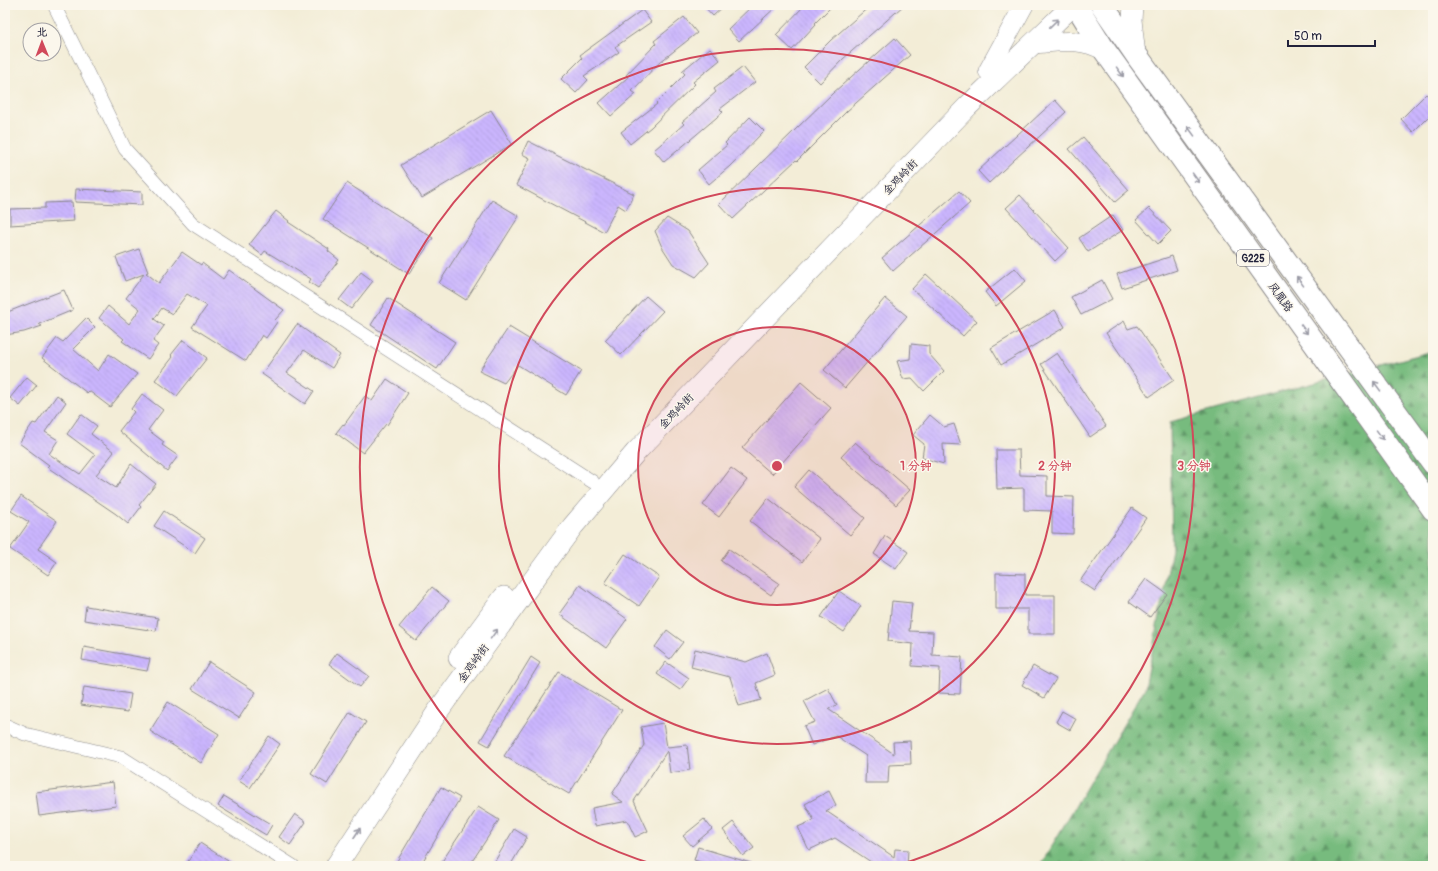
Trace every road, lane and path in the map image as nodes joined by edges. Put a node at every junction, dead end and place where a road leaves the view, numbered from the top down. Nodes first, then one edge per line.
1 (54, 5) edge
2 (1024, 5) edge
3 (1053, 5) edge
4 (1074, 5) edge
5 (1102, 5) edge
6 (1133, 5) edge
7 (1033, 44) junction
8 (1105, 51) junction
9 (1137, 56) junction
10 (988, 71) junction
11 (1433, 463) edge
12 (593, 482) junction
13 (1433, 510) edge
14 (5, 725) edge
15 (293, 866) edge
16 (320, 866) edge
17 (336, 866) edge

1 - 12 street
2 - 10 main road
3 - 10 main road, 金鸡岭街
7 -> 4 main road, 金鸡岭街
4 - 8 highway, 凤凰路 / G225
5 - 9 highway, G225
6 - 9 main road
7 - 8 main road
17 -> 7 main road, 金鸡岭街
8 -> 13 highway, 凤凰路 / G225
11 -> 9 highway, G225
10 - 12 main road, 金鸡岭街
12 - 16 main road, 金鸡岭街
14 - 15 street

